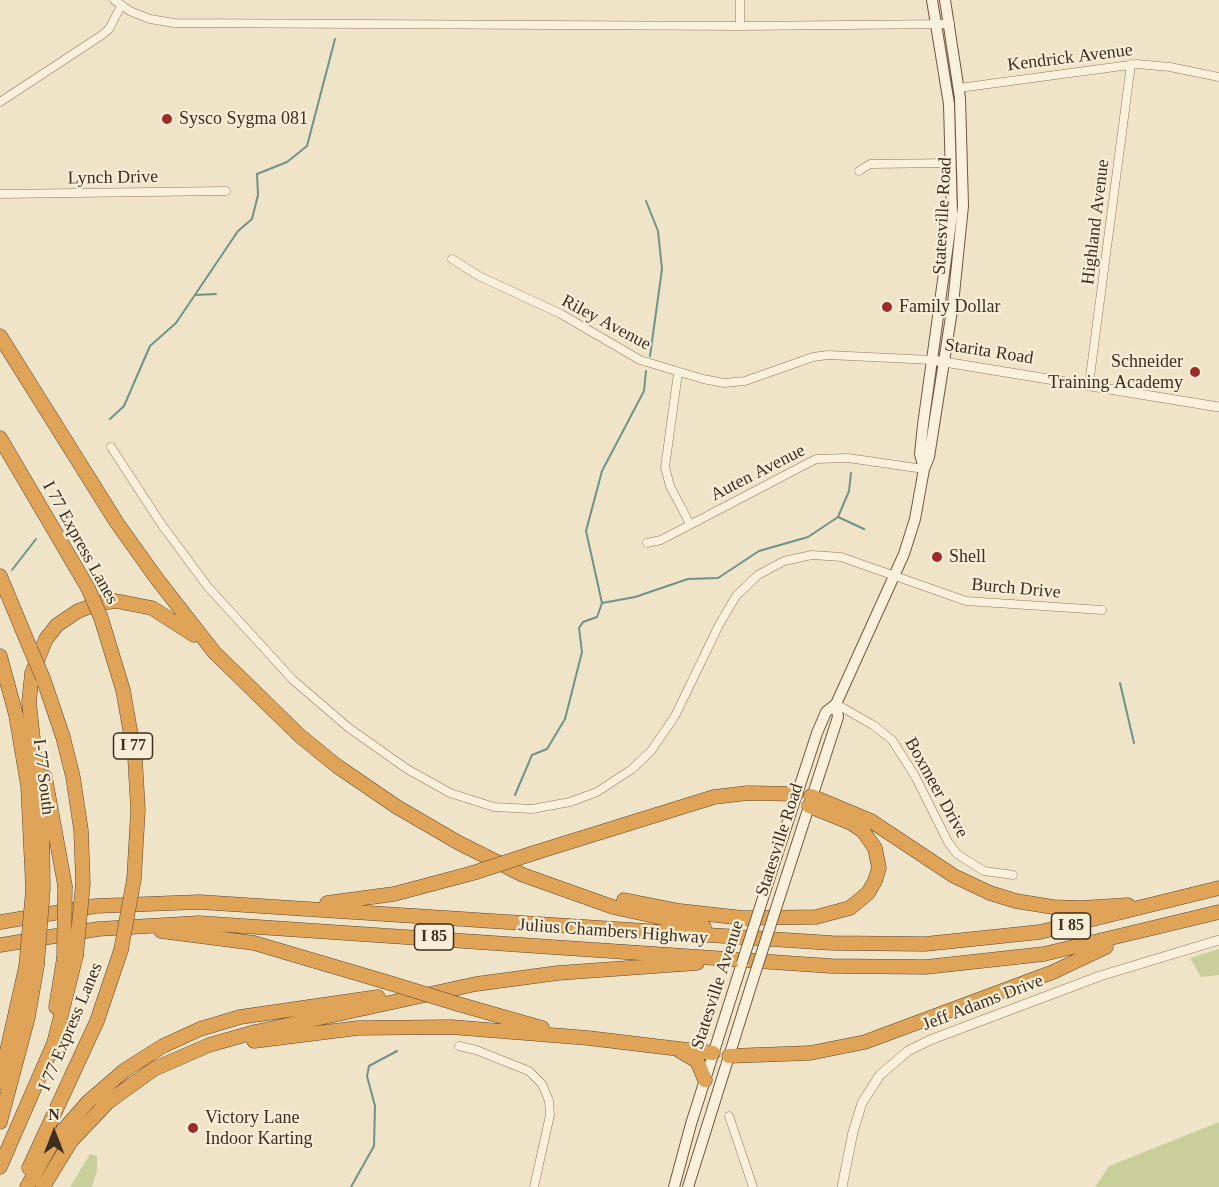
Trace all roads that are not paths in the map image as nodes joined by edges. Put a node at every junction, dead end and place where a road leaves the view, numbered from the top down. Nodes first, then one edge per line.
1 (740, 0) edge
2 (932, 0) edge
3 (945, 0) edge
4 (118, 3) edge
5 (950, 24) junction
6 (937, 25) junction
7 (740, 26) junction
8 (1131, 64) junction
9 (1219, 77) edge
10 (959, 88) junction
11 (0, 102) edge
12 (951, 164) junction
13 (859, 171) dead end
14 (226, 191) dead end
15 (0, 194) edge
16 (452, 259) dead end
17 (0, 336) edge
18 (932, 360) junction
19 (944, 361) junction
20 (678, 373) junction
21 (1089, 384) junction
22 (1219, 407) edge
23 (0, 438) edge
24 (111, 447) dead end
25 (924, 469) junction
26 (690, 524) junction
27 (647, 543) dead end
28 (0, 576) edge
29 (895, 576) junction
30 (1102, 610) dead end
31 (214, 652) junction
32 (0, 656) edge
33 (836, 704) junction
34 (30, 714) junction
35 (796, 794) junction
36 (810, 801) junction
37 (480, 854) junction
38 (1013, 875) dead end
39 (1219, 888) edge
40 (38, 889) junction
41 (1169, 901) junction
42 (295, 907) junction
43 (1219, 912) edge
44 (0, 922) edge
45 (123, 927) junction
46 (1140, 932) junction
47 (753, 938) junction
48 (1219, 940) edge
49 (0, 945) edge
50 (70, 957) junction
51 (746, 960) junction
52 (32, 966) junction
53 (434, 992) junction
54 (19, 1005) junction
55 (588, 1038) junction
56 (0, 1042) edge
57 (459, 1046) dead end
58 (676, 1050) junction
59 (713, 1053) junction
60 (729, 1056) junction
61 (154, 1069) junction
62 (705, 1080) junction
63 (0, 1082) edge
64 (729, 1116) dead end
65 (0, 1122) edge
66 (0, 1167) edge
67 (22, 1187) edge
68 (27, 1187) edge
69 (43, 1187) edge
70 (534, 1187) edge
71 (674, 1187) edge
72 (688, 1187) edge
73 (753, 1187) edge
74 (842, 1187) edge

1 - 7 street
2 - 6 main road, Statesville Road
3 - 5 main road, Statesville Road
4 - 7 street
4 - 11 street
5 - 6 street
5 - 10 main road, Statesville Road
6 - 7 street
6 - 12 main road, Statesville Road
8 - 9 street, Kendrick Avenue
8 - 10 street, Kendrick Avenue
8 - 21 street, Highland Avenue
10 - 19 main road, Statesville Road
12 - 13 street
12 - 18 main road, Statesville Road
14 - 15 street, Lynch Drive
16 - 20 street, Riley Avenue
17 - 31 highway
18 - 19 street, Starita Road
18 - 20 street, Riley Avenue
18 - 25 main road, Statesville Road
19 - 21 street, Starita Road
19 - 25 main road, Statesville Road
20 - 26 street
21 - 22 street, Starita Road
23 - 67 highway, I 77 Express Lanes / I 77, bridge
24 - 29 street, Burch Drive
25 - 26 street, Auten Avenue
25 - 29 main road, Statesville Road
26 - 27 street, Auten Avenue
28 - 50 highway, I 77 Express Lanes, bridge
29 - 30 street, Burch Drive
29 - 33 main road, Statesville Road
31 - 34 highway
31 - 37 highway
32 - 40 highway, I-77 South
33 - 35 main road, Statesville Road
33 - 36 main road, Statesville Road
33 - 38 street, Boxmeer Drive
34 - 40 highway
34 - 50 highway, bridge
35 - 36 main road
35 - 42 highway, bridge
35 - 59 main road, Statesville Avenue, bridge
36 - 37 highway
36 - 41 highway
36 - 60 main road, Statesville Road, bridge
37 - 47 highway
39 - 41 highway, Julius Chambers Highway / I 85
40 - 52 highway, bridge
41 - 47 highway, Julius Chambers Highway / I 85
42 - 44 highway, Julius Chambers Highway / I 85
42 - 47 highway, Julius Chambers Highway / I 85
43 - 46 highway, Julius Chambers Highway / I 85
45 - 49 highway, Julius Chambers Highway / I 85
45 - 51 highway, Julius Chambers Highway / I 85
45 - 55 highway, bridge
46 - 51 highway, Julius Chambers Highway / I 85
46 - 60 highway
48 - 74 street, Jeff Adams Drive
50 - 66 highway, I 77 Express Lanes
51 - 53 highway
52 - 54 highway
52 - 65 highway
53 - 61 highway
53 - 68 highway
54 - 56 highway
54 - 63 highway
55 - 58 highway
55 - 61 highway
57 - 70 street
58 - 59 highway
58 - 62 highway
59 - 60 main road
59 - 62 main road, Statesville Avenue
60 - 72 main road, Statesville Avenue
61 - 69 highway
62 - 71 main road, Statesville Avenue
64 - 73 street

